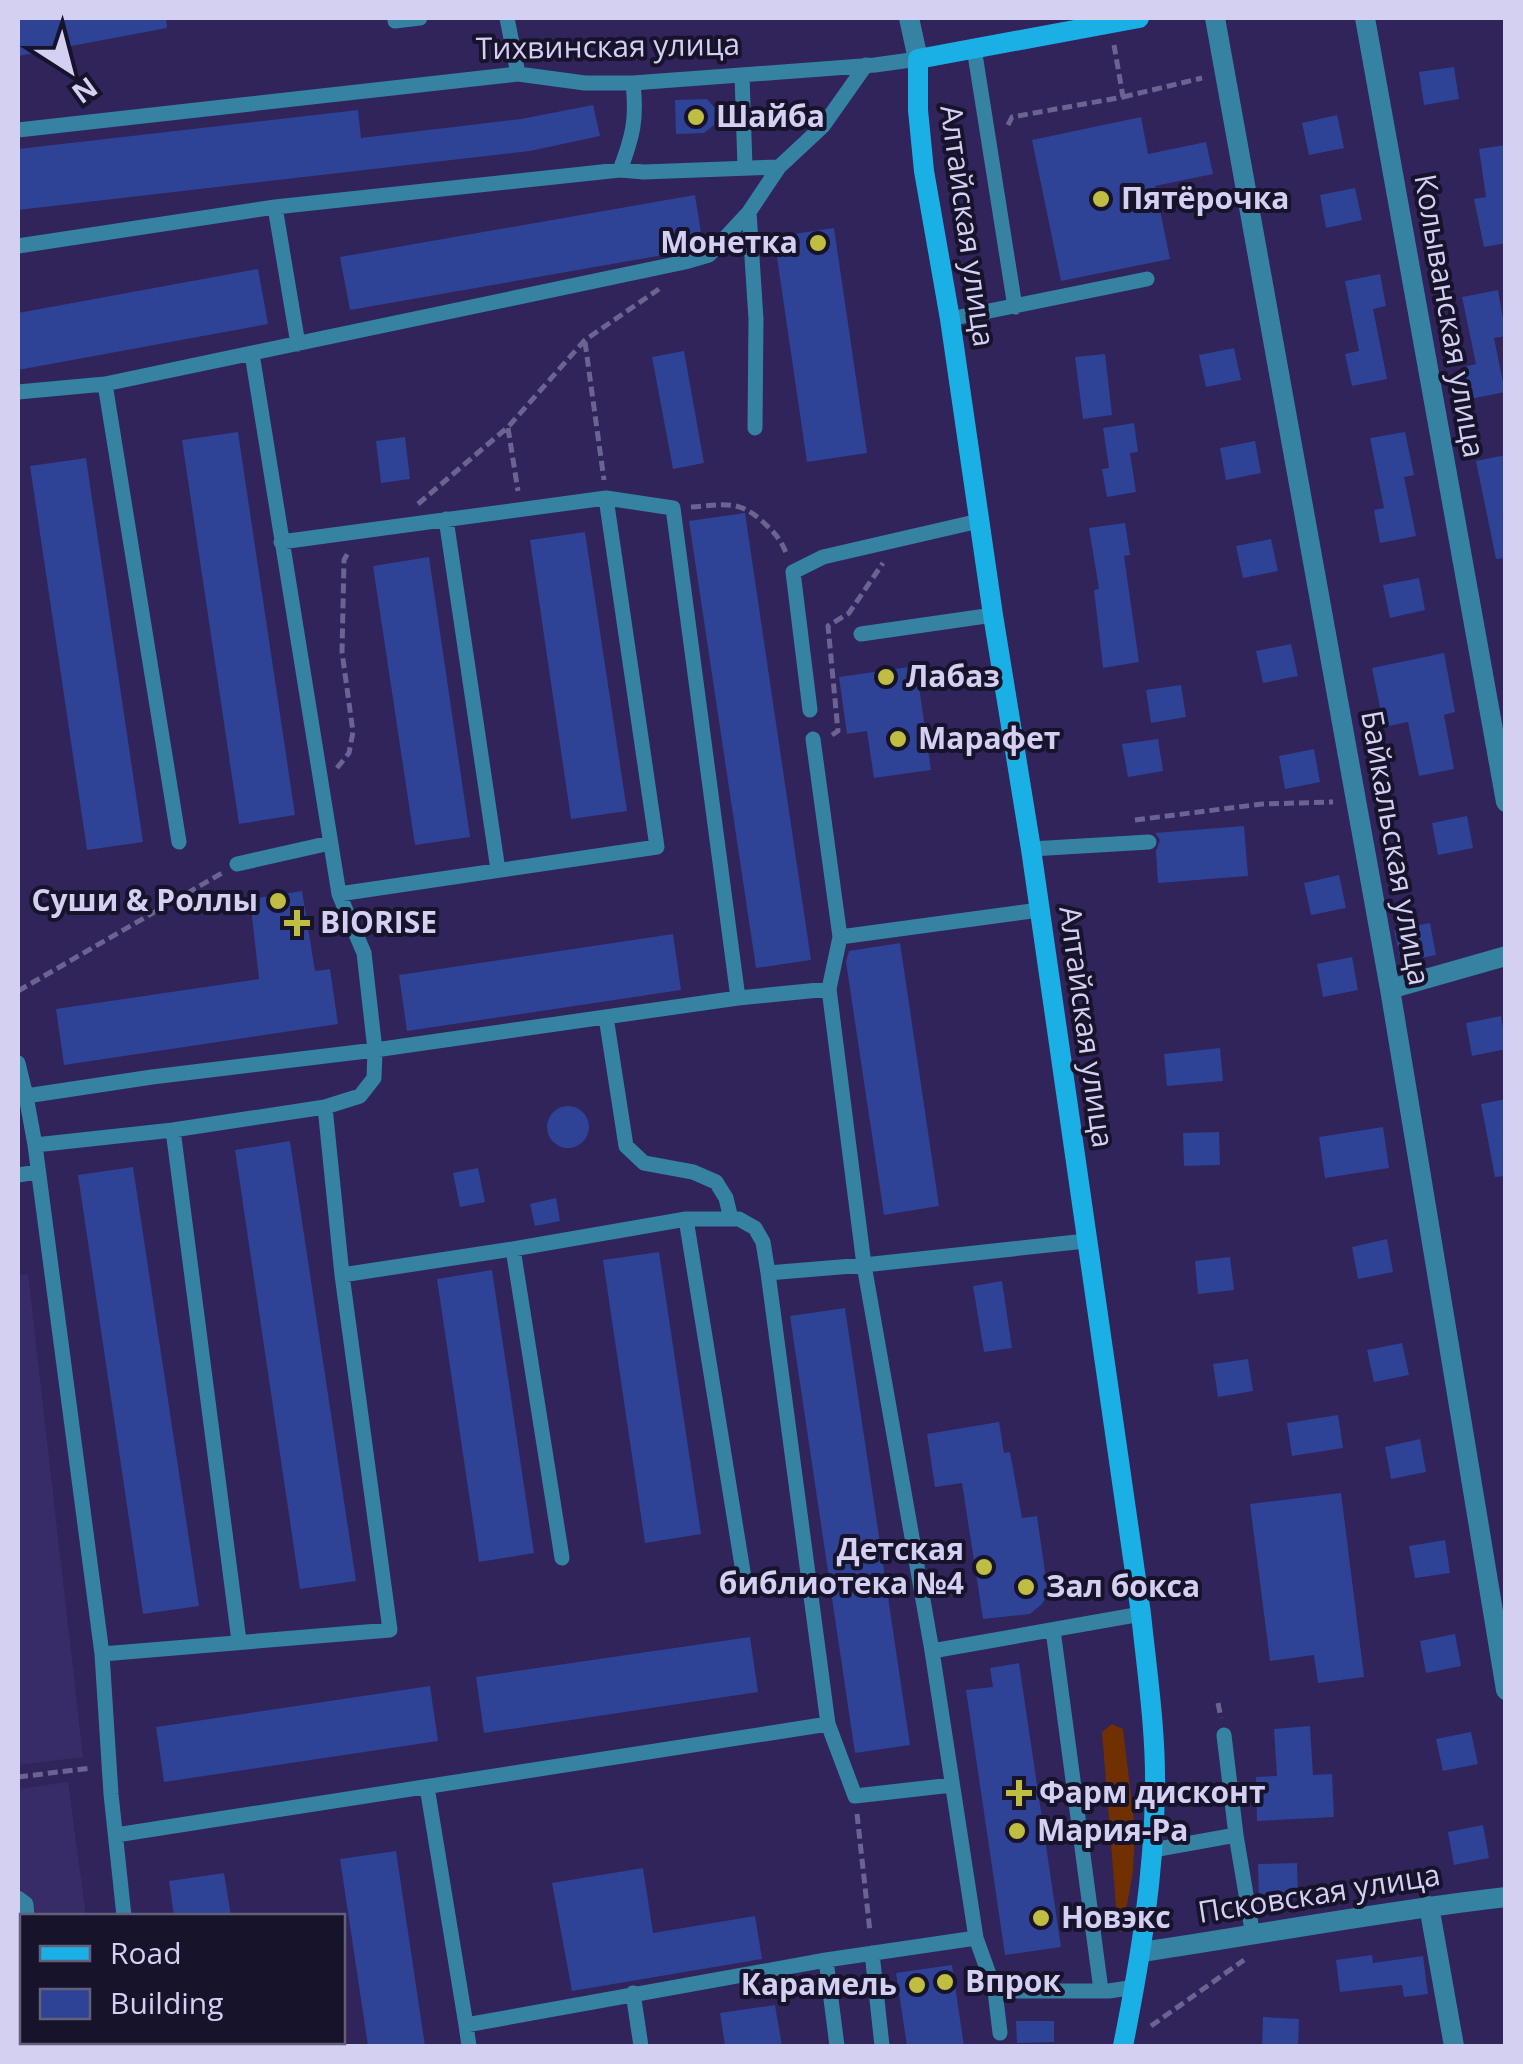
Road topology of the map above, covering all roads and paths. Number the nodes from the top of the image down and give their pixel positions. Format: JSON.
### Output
{"nodes":[{"id":1,"x":420,"y":18,"type":"edge"},
{"id":2,"x":507,"y":18,"type":"edge"},
{"id":3,"x":909,"y":18,"type":"edge"},
{"id":4,"x":1138,"y":18,"type":"edge"},
{"id":5,"x":1215,"y":18,"type":"edge"},
{"id":6,"x":1365,"y":18,"type":"edge"},
{"id":7,"x":395,"y":21,"type":"dead end"},
{"id":8,"x":1109,"y":23,"type":"junction"},
{"id":9,"x":974,"y":48,"type":"junction"},
{"id":10,"x":918,"y":59,"type":"junction"},
{"id":11,"x":866,"y":65,"type":"junction"},
{"id":12,"x":1225,"y":73,"type":"junction"},
{"id":13,"x":518,"y":74,"type":"junction"},
{"id":14,"x":742,"y":75,"type":"junction"},
{"id":15,"x":633,"y":83,"type":"junction"},
{"id":16,"x":1123,"y":97,"type":"junction"},
{"id":17,"x":18,"y":130,"type":"edge"},
{"id":18,"x":990,"y":159,"type":"junction"},
{"id":19,"x":745,"y":167,"type":"junction"},
{"id":20,"x":780,"y":167,"type":"junction"},
{"id":21,"x":620,"y":170,"type":"junction"},
{"id":22,"x":275,"y":207,"type":"junction"},
{"id":23,"x":749,"y":212,"type":"junction"},
{"id":24,"x":18,"y":246,"type":"edge"},
{"id":25,"x":685,"y":262,"type":"junction"},
{"id":26,"x":1147,"y":279,"type":"dead end"},
{"id":27,"x":1015,"y":307,"type":"junction"},
{"id":28,"x":950,"y":319,"type":"junction"},
{"id":29,"x":585,"y":340,"type":"junction"},
{"id":30,"x":298,"y":344,"type":"junction"},
{"id":31,"x":252,"y":354,"type":"junction"},
{"id":32,"x":105,"y":384,"type":"junction"},
{"id":33,"x":18,"y":392,"type":"edge"},
{"id":34,"x":508,"y":428,"type":"junction"},
{"id":35,"x":755,"y":428,"type":"dead end"},
{"id":36,"x":606,"y":498,"type":"junction"},
{"id":37,"x":673,"y":508,"type":"junction"},
{"id":38,"x":521,"y":509,"type":"junction"},
{"id":39,"x":446,"y":520,"type":"junction"},
{"id":40,"x":979,"y":521,"type":"junction"},
{"id":41,"x":391,"y":527,"type":"junction"},
{"id":42,"x":360,"y":531,"type":"junction"},
{"id":43,"x":281,"y":542,"type":"junction"},
{"id":44,"x":794,"y":572,"type":"junction"},
{"id":45,"x":993,"y":615,"type":"junction"},
{"id":46,"x":861,"y":634,"type":"dead end"},
{"id":47,"x":810,"y":710,"type":"dead end"},
{"id":48,"x":813,"y":739,"type":"dead end"},
{"id":49,"x":322,"y":789,"type":"junction"},
{"id":50,"x":1356,"y":802,"type":"junction"},
{"id":51,"x":1506,"y":802,"type":"edge"},
{"id":52,"x":1126,"y":821,"type":"dead end"},
{"id":53,"x":178,"y":842,"type":"dead end"},
{"id":54,"x":1149,"y":842,"type":"dead end"},
{"id":55,"x":330,"y":843,"type":"junction"},
{"id":56,"x":1031,"y":849,"type":"junction"},
{"id":57,"x":237,"y":864,"type":"joint"},
{"id":58,"x":498,"y":870,"type":"junction"},
{"id":59,"x":339,"y":894,"type":"junction"},
{"id":60,"x":1040,"y":910,"type":"junction"},
{"id":61,"x":840,"y":937,"type":"junction"},
{"id":62,"x":1506,"y":956,"type":"edge"},
{"id":63,"x":1390,"y":988,"type":"junction"},
{"id":64,"x":829,"y":989,"type":"junction"},
{"id":65,"x":18,"y":991,"type":"edge"},
{"id":66,"x":738,"y":998,"type":"junction"},
{"id":67,"x":606,"y":1017,"type":"junction"},
{"id":68,"x":375,"y":1050,"type":"junction"},
{"id":69,"x":18,"y":1063,"type":"edge"},
{"id":70,"x":26,"y":1096,"type":"junction"},
{"id":71,"x":325,"y":1107,"type":"junction"},
{"id":72,"x":173,"y":1130,"type":"junction"},
{"id":73,"x":35,"y":1145,"type":"junction"},
{"id":74,"x":38,"y":1172,"type":"junction"},
{"id":75,"x":18,"y":1176,"type":"edge"},
{"id":76,"x":686,"y":1219,"type":"junction"},
{"id":77,"x":731,"y":1219,"type":"junction"},
{"id":78,"x":1086,"y":1241,"type":"junction"},
{"id":79,"x":513,"y":1249,"type":"junction"},
{"id":80,"x":864,"y":1265,"type":"junction"},
{"id":81,"x":768,"y":1273,"type":"junction"},
{"id":82,"x":342,"y":1275,"type":"junction"},
{"id":83,"x":562,"y":1558,"type":"dead end"},
{"id":84,"x":744,"y":1578,"type":"dead end"},
{"id":85,"x":1141,"y":1614,"type":"junction"},
{"id":86,"x":1054,"y":1630,"type":"junction"},
{"id":87,"x":239,"y":1641,"type":"junction"},
{"id":88,"x":932,"y":1651,"type":"junction"},
{"id":89,"x":102,"y":1654,"type":"junction"},
{"id":90,"x":1506,"y":1690,"type":"edge"},
{"id":91,"x":828,"y":1724,"type":"junction"},
{"id":92,"x":1224,"y":1736,"type":"dead end"},
{"id":93,"x":109,"y":1766,"type":"junction"},
{"id":94,"x":18,"y":1778,"type":"edge"},
{"id":95,"x":952,"y":1785,"type":"junction"},
{"id":96,"x":427,"y":1787,"type":"junction"},
{"id":97,"x":855,"y":1796,"type":"junction"},
{"id":98,"x":116,"y":1834,"type":"junction"},
{"id":99,"x":1236,"y":1836,"type":"junction"},
{"id":100,"x":1153,"y":1850,"type":"junction"},
{"id":101,"x":1506,"y":1897,"type":"edge"},
{"id":102,"x":1429,"y":1906,"type":"junction"},
{"id":103,"x":124,"y":1914,"type":"edge"},
{"id":104,"x":1253,"y":1936,"type":"junction"},
{"id":105,"x":976,"y":1938,"type":"junction"},
{"id":106,"x":1142,"y":1952,"type":"junction"},
{"id":107,"x":872,"y":1953,"type":"junction"},
{"id":108,"x":826,"y":1960,"type":"junction"},
{"id":109,"x":1135,"y":1987,"type":"junction"},
{"id":110,"x":1102,"y":1990,"type":"junction"},
{"id":111,"x":996,"y":1991,"type":"junction"},
{"id":112,"x":633,"y":1994,"type":"junction"},
{"id":113,"x":466,"y":2024,"type":"junction"},
{"id":114,"x":1000,"y":2033,"type":"dead end"},
{"id":115,"x":1125,"y":2036,"type":"edge"},
{"id":116,"x":469,"y":2046,"type":"edge"},
{"id":117,"x":641,"y":2046,"type":"edge"},
{"id":118,"x":837,"y":2046,"type":"edge"},
{"id":119,"x":882,"y":2046,"type":"edge"},
{"id":120,"x":1454,"y":2046,"type":"edge"}],
"edges":[{"from":1,"to":7,"type":"lane"},
{"from":2,"to":13,"type":"lane"},
{"from":3,"to":10,"type":"street","name":"Алтайская улица"},
{"from":4,"to":8,"type":"main road","name":"Тихвинская улица"},
{"from":5,"to":12,"type":"street","name":"Байкальская улица"},
{"from":6,"to":51,"type":"street","name":"Колыванская улица"},
{"from":8,"to":9,"type":"main road","name":"Тихвинская улица"},
{"from":8,"to":16,"type":"path"},
{"from":9,"to":10,"type":"main road","name":"Тихвинская улица"},
{"from":9,"to":18,"type":"lane"},
{"from":10,"to":11,"type":"lane","name":"Тихвинская улица"},
{"from":10,"to":28,"type":"main road","name":"Алтайская улица"},
{"from":11,"to":14,"type":"lane","name":"Тихвинская улица"},
{"from":11,"to":20,"type":"lane"},
{"from":12,"to":16,"type":"path"},
{"from":12,"to":50,"type":"street","name":"Байкальская улица"},
{"from":13,"to":15,"type":"lane","name":"Тихвинская улица"},
{"from":13,"to":17,"type":"lane","name":"Тихвинская улица"},
{"from":14,"to":15,"type":"lane","name":"Тихвинская улица"},
{"from":14,"to":19,"type":"lane"},
{"from":15,"to":21,"type":"lane"},
{"from":16,"to":18,"type":"path"},
{"from":18,"to":27,"type":"lane"},
{"from":19,"to":20,"type":"lane"},
{"from":19,"to":21,"type":"lane"},
{"from":20,"to":23,"type":"lane"},
{"from":21,"to":22,"type":"lane"},
{"from":22,"to":24,"type":"lane"},
{"from":22,"to":30,"type":"lane"},
{"from":23,"to":25,"type":"lane"},
{"from":23,"to":35,"type":"lane"},
{"from":25,"to":29,"type":"path"},
{"from":25,"to":30,"type":"lane"},
{"from":26,"to":27,"type":"lane"},
{"from":27,"to":28,"type":"lane"},
{"from":28,"to":40,"type":"main road","name":"Алтайская улица"},
{"from":29,"to":34,"type":"path"},
{"from":29,"to":36,"type":"path"},
{"from":30,"to":31,"type":"lane"},
{"from":31,"to":32,"type":"lane"},
{"from":31,"to":43,"type":"lane"},
{"from":32,"to":33,"type":"lane"},
{"from":32,"to":53,"type":"lane"},
{"from":34,"to":38,"type":"path"},
{"from":34,"to":41,"type":"path"},
{"from":36,"to":37,"type":"lane"},
{"from":36,"to":38,"type":"lane"},
{"from":36,"to":58,"type":"lane"},
{"from":37,"to":44,"type":"path"},
{"from":37,"to":66,"type":"lane"},
{"from":38,"to":39,"type":"lane"},
{"from":39,"to":41,"type":"lane"},
{"from":39,"to":58,"type":"lane"},
{"from":40,"to":44,"type":"lane"},
{"from":40,"to":45,"type":"main road","name":"Алтайская улица"},
{"from":41,"to":42,"type":"lane"},
{"from":42,"to":43,"type":"lane"},
{"from":42,"to":49,"type":"path"},
{"from":43,"to":49,"type":"lane"},
{"from":44,"to":47,"type":"lane"},
{"from":45,"to":46,"type":"lane"},
{"from":45,"to":56,"type":"main road","name":"Алтайская улица"},
{"from":48,"to":61,"type":"lane"},
{"from":49,"to":55,"type":"lane"},
{"from":50,"to":52,"type":"path"},
{"from":50,"to":63,"type":"street","name":"Байкальская улица"},
{"from":54,"to":56,"type":"lane"},
{"from":55,"to":57,"type":"lane"},
{"from":55,"to":59,"type":"lane"},
{"from":56,"to":60,"type":"main road","name":"Алтайская улица"},
{"from":57,"to":65,"type":"path"},
{"from":58,"to":59,"type":"lane"},
{"from":59,"to":68,"type":"lane"},
{"from":60,"to":61,"type":"lane"},
{"from":60,"to":78,"type":"main road","name":"Алтайская улица"},
{"from":61,"to":64,"type":"lane"},
{"from":62,"to":63,"type":"street"},
{"from":63,"to":90,"type":"street","name":"Байкальская улица"},
{"from":64,"to":66,"type":"lane"},
{"from":64,"to":80,"type":"lane"},
{"from":66,"to":67,"type":"lane"},
{"from":67,"to":68,"type":"lane"},
{"from":67,"to":77,"type":"lane"},
{"from":68,"to":70,"type":"lane"},
{"from":68,"to":71,"type":"lane"},
{"from":69,"to":70,"type":"lane"},
{"from":70,"to":73,"type":"lane"},
{"from":71,"to":72,"type":"lane"},
{"from":71,"to":82,"type":"lane"},
{"from":72,"to":73,"type":"lane"},
{"from":72,"to":87,"type":"lane"},
{"from":73,"to":74,"type":"lane"},
{"from":74,"to":75,"type":"lane"},
{"from":74,"to":89,"type":"lane"},
{"from":76,"to":77,"type":"lane"},
{"from":76,"to":79,"type":"lane"},
{"from":76,"to":84,"type":"lane"},
{"from":77,"to":81,"type":"lane"},
{"from":78,"to":80,"type":"lane"},
{"from":78,"to":85,"type":"main road","name":"Алтайская улица"},
{"from":79,"to":82,"type":"lane"},
{"from":79,"to":83,"type":"lane"},
{"from":80,"to":81,"type":"lane"},
{"from":80,"to":88,"type":"lane"},
{"from":81,"to":91,"type":"lane"},
{"from":82,"to":87,"type":"lane"},
{"from":85,"to":86,"type":"lane"},
{"from":85,"to":100,"type":"main road","name":"Алтайская улица"},
{"from":86,"to":88,"type":"lane"},
{"from":86,"to":110,"type":"lane"},
{"from":87,"to":89,"type":"lane"},
{"from":88,"to":95,"type":"lane"},
{"from":89,"to":93,"type":"lane"},
{"from":91,"to":96,"type":"lane"},
{"from":91,"to":97,"type":"lane"},
{"from":92,"to":99,"type":"lane"},
{"from":93,"to":94,"type":"path"},
{"from":93,"to":98,"type":"lane"},
{"from":95,"to":97,"type":"lane"},
{"from":95,"to":105,"type":"lane"},
{"from":96,"to":98,"type":"lane"},
{"from":96,"to":113,"type":"lane"},
{"from":97,"to":107,"type":"path"},
{"from":98,"to":103,"type":"lane"},
{"from":99,"to":100,"type":"lane"},
{"from":99,"to":104,"type":"lane"},
{"from":100,"to":106,"type":"main road","name":"Алтайская улица"},
{"from":101,"to":102,"type":"street","name":"Псковская улица"},
{"from":102,"to":104,"type":"street","name":"Псковская улица"},
{"from":102,"to":120,"type":"street"},
{"from":104,"to":106,"type":"street","name":"Псковская улица"},
{"from":104,"to":115,"type":"path"},
{"from":105,"to":107,"type":"lane"},
{"from":105,"to":111,"type":"lane"},
{"from":106,"to":109,"type":"main road","name":"Алтайская улица"},
{"from":107,"to":108,"type":"lane"},
{"from":107,"to":119,"type":"lane"},
{"from":108,"to":112,"type":"lane"},
{"from":108,"to":118,"type":"lane"},
{"from":109,"to":110,"type":"lane"},
{"from":109,"to":115,"type":"main road","name":"Алтайская улица"},
{"from":110,"to":111,"type":"lane"},
{"from":111,"to":114,"type":"lane"},
{"from":112,"to":113,"type":"lane"},
{"from":112,"to":117,"type":"lane"},
{"from":113,"to":116,"type":"lane"}]}
